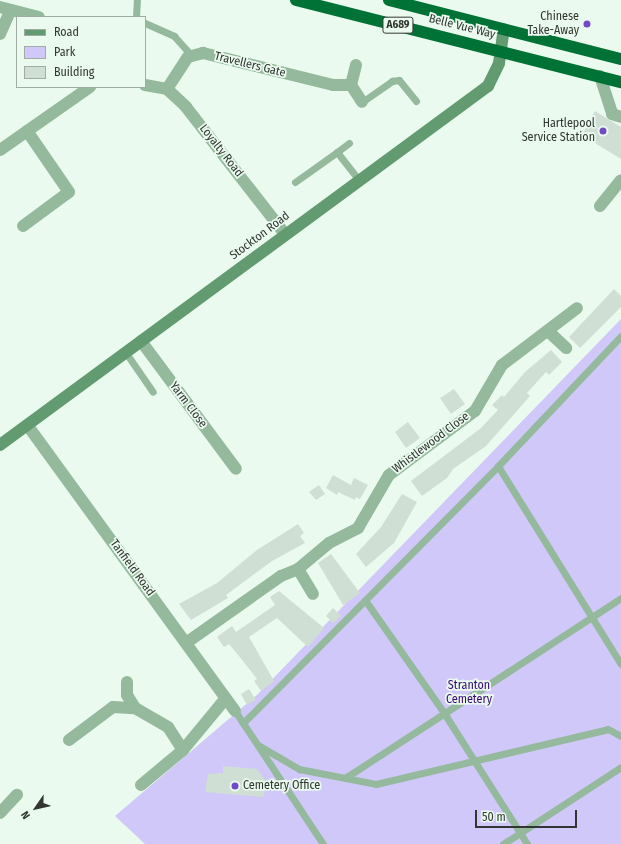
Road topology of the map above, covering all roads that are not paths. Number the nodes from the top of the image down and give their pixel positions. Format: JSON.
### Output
{"nodes":[{"id":1,"x":137,"y":0,"type":"edge"},
{"id":2,"x":296,"y":0,"type":"edge"},
{"id":3,"x":389,"y":0,"type":"edge"},
{"id":4,"x":5,"y":10,"type":"edge"},
{"id":5,"x":34,"y":16,"type":"edge"},
{"id":6,"x":136,"y":16,"type":"edge"},
{"id":7,"x":146,"y":24,"type":"edge"},
{"id":8,"x":504,"y":29,"type":"junction"},
{"id":9,"x":0,"y":34,"type":"edge"},
{"id":10,"x":500,"y":51,"type":"junction"},
{"id":11,"x":191,"y":55,"type":"junction"},
{"id":12,"x":621,"y":59,"type":"edge"},
{"id":13,"x":356,"y":65,"type":"dead end"},
{"id":14,"x":600,"y":76,"type":"junction"},
{"id":15,"x":621,"y":82,"type":"edge"},
{"id":16,"x":146,"y":84,"type":"edge"},
{"id":17,"x":351,"y":85,"type":"junction"},
{"id":18,"x":89,"y":88,"type":"edge"},
{"id":19,"x":167,"y":88,"type":"junction"},
{"id":20,"x":362,"y":102,"type":"joint"},
{"id":21,"x":416,"y":102,"type":"dead end"},
{"id":22,"x":621,"y":117,"type":"edge"},
{"id":23,"x":27,"y":132,"type":"junction"},
{"id":24,"x":349,"y":143,"type":"dead end"},
{"id":25,"x":0,"y":150,"type":"edge"},
{"id":26,"x":337,"y":152,"type":"junction"},
{"id":27,"x":359,"y":180,"type":"junction"},
{"id":28,"x":621,"y":180,"type":"edge"},
{"id":29,"x":295,"y":182,"type":"dead end"},
{"id":30,"x":600,"y":206,"type":"dead end"},
{"id":31,"x":23,"y":226,"type":"dead end"},
{"id":32,"x":285,"y":234,"type":"junction"},
{"id":33,"x":577,"y":308,"type":"dead end"},
{"id":34,"x":548,"y":332,"type":"junction"},
{"id":35,"x":621,"y":336,"type":"edge"},
{"id":36,"x":141,"y":341,"type":"junction"},
{"id":37,"x":566,"y":348,"type":"dead end"},
{"id":38,"x":126,"y":353,"type":"junction"},
{"id":39,"x":153,"y":392,"type":"dead end"},
{"id":40,"x":28,"y":426,"type":"junction"},
{"id":41,"x":0,"y":445,"type":"edge"},
{"id":42,"x":498,"y":466,"type":"junction"},
{"id":43,"x":236,"y":469,"type":"dead end"},
{"id":44,"x":298,"y":569,"type":"junction"},
{"id":45,"x":313,"y":594,"type":"dead end"},
{"id":46,"x":621,"y":598,"type":"edge"},
{"id":47,"x":365,"y":600,"type":"junction"},
{"id":48,"x":593,"y":617,"type":"junction"},
{"id":49,"x":186,"y":643,"type":"junction"},
{"id":50,"x":621,"y":664,"type":"edge"},
{"id":51,"x":127,"y":682,"type":"dead end"},
{"id":52,"x":226,"y":698,"type":"junction"},
{"id":53,"x":135,"y":708,"type":"junction"},
{"id":54,"x":235,"y":711,"type":"joint"},
{"id":55,"x":444,"y":713,"type":"junction"},
{"id":56,"x":243,"y":723,"type":"junction"},
{"id":57,"x":621,"y":736,"type":"edge"},
{"id":58,"x":69,"y":740,"type":"dead end"},
{"id":59,"x":258,"y":745,"type":"junction"},
{"id":60,"x":183,"y":750,"type":"junction"},
{"id":61,"x":474,"y":760,"type":"junction"},
{"id":62,"x":621,"y":767,"type":"edge"},
{"id":63,"x":345,"y":778,"type":"junction"},
{"id":64,"x":141,"y":785,"type":"dead end"},
{"id":65,"x":17,"y":795,"type":"dead end"},
{"id":66,"x":0,"y":813,"type":"edge"},
{"id":67,"x":520,"y":833,"type":"junction"},
{"id":68,"x":323,"y":844,"type":"edge"},
{"id":69,"x":503,"y":844,"type":"edge"},
{"id":70,"x":527,"y":844,"type":"edge"}],
"edges":[{"from":1,"to":6,"type":"lane"},
{"from":2,"to":10,"type":"highway","name":"Belle Vue Way","number":"A689"},
{"from":3,"to":8,"type":"highway","number":"A689"},
{"from":4,"to":5,"type":"street"},
{"from":4,"to":9,"type":"street"},
{"from":7,"to":11,"type":"lane"},
{"from":8,"to":10,"type":"street","name":"Stockton Road"},
{"from":8,"to":12,"type":"highway","number":"A689"},
{"from":10,"to":14,"type":"highway","name":"Belle Vue Way","number":"A689"},
{"from":10,"to":27,"type":"street","name":"Stockton Road"},
{"from":11,"to":17,"type":"street","name":"Travellers Gate"},
{"from":11,"to":19,"type":"street"},
{"from":13,"to":17,"type":"street"},
{"from":14,"to":15,"type":"highway","name":"Belle Vue Way","number":"A689"},
{"from":14,"to":22,"type":"street"},
{"from":16,"to":19,"type":"street"},
{"from":17,"to":20,"type":"street"},
{"from":18,"to":23,"type":"street"},
{"from":19,"to":32,"type":"street","name":"Loyalty Road"},
{"from":20,"to":21,"type":"lane"},
{"from":23,"to":25,"type":"street"},
{"from":23,"to":31,"type":"street"},
{"from":24,"to":26,"type":"lane"},
{"from":26,"to":27,"type":"lane"},
{"from":26,"to":29,"type":"lane"},
{"from":27,"to":32,"type":"street","name":"Stockton Road"},
{"from":28,"to":30,"type":"street"},
{"from":32,"to":36,"type":"street","name":"Stockton Road"},
{"from":33,"to":34,"type":"street","name":"Whistlewood Close"},
{"from":34,"to":37,"type":"street"},
{"from":34,"to":44,"type":"street","name":"Whistlewood Close"},
{"from":35,"to":42,"type":"lane"},
{"from":36,"to":38,"type":"street","name":"Stockton Road"},
{"from":36,"to":43,"type":"street","name":"Yarm Close"},
{"from":38,"to":39,"type":"lane"},
{"from":38,"to":40,"type":"street","name":"Stockton Road"},
{"from":40,"to":41,"type":"street","name":"Stockton Road"},
{"from":40,"to":49,"type":"street","name":"Tanfield Road"},
{"from":42,"to":47,"type":"lane"},
{"from":42,"to":48,"type":"lane"},
{"from":44,"to":45,"type":"street"},
{"from":44,"to":49,"type":"street","name":"Whistlewood Close"},
{"from":46,"to":48,"type":"lane"},
{"from":47,"to":55,"type":"lane"},
{"from":47,"to":56,"type":"lane"},
{"from":48,"to":50,"type":"lane"},
{"from":48,"to":55,"type":"lane"},
{"from":49,"to":52,"type":"street","name":"Tanfield Road"},
{"from":51,"to":53,"type":"street"},
{"from":52,"to":54,"type":"street","name":"Tanfield Road"},
{"from":52,"to":60,"type":"street"},
{"from":53,"to":58,"type":"street"},
{"from":53,"to":60,"type":"street"},
{"from":54,"to":56,"type":"lane"},
{"from":55,"to":61,"type":"lane"},
{"from":55,"to":63,"type":"lane"},
{"from":56,"to":59,"type":"lane"},
{"from":57,"to":61,"type":"lane"},
{"from":59,"to":63,"type":"lane"},
{"from":59,"to":68,"type":"lane"},
{"from":60,"to":64,"type":"street"},
{"from":61,"to":63,"type":"lane"},
{"from":61,"to":67,"type":"lane"},
{"from":62,"to":67,"type":"lane"},
{"from":65,"to":66,"type":"street"},
{"from":67,"to":69,"type":"lane"},
{"from":67,"to":70,"type":"lane"}]}
